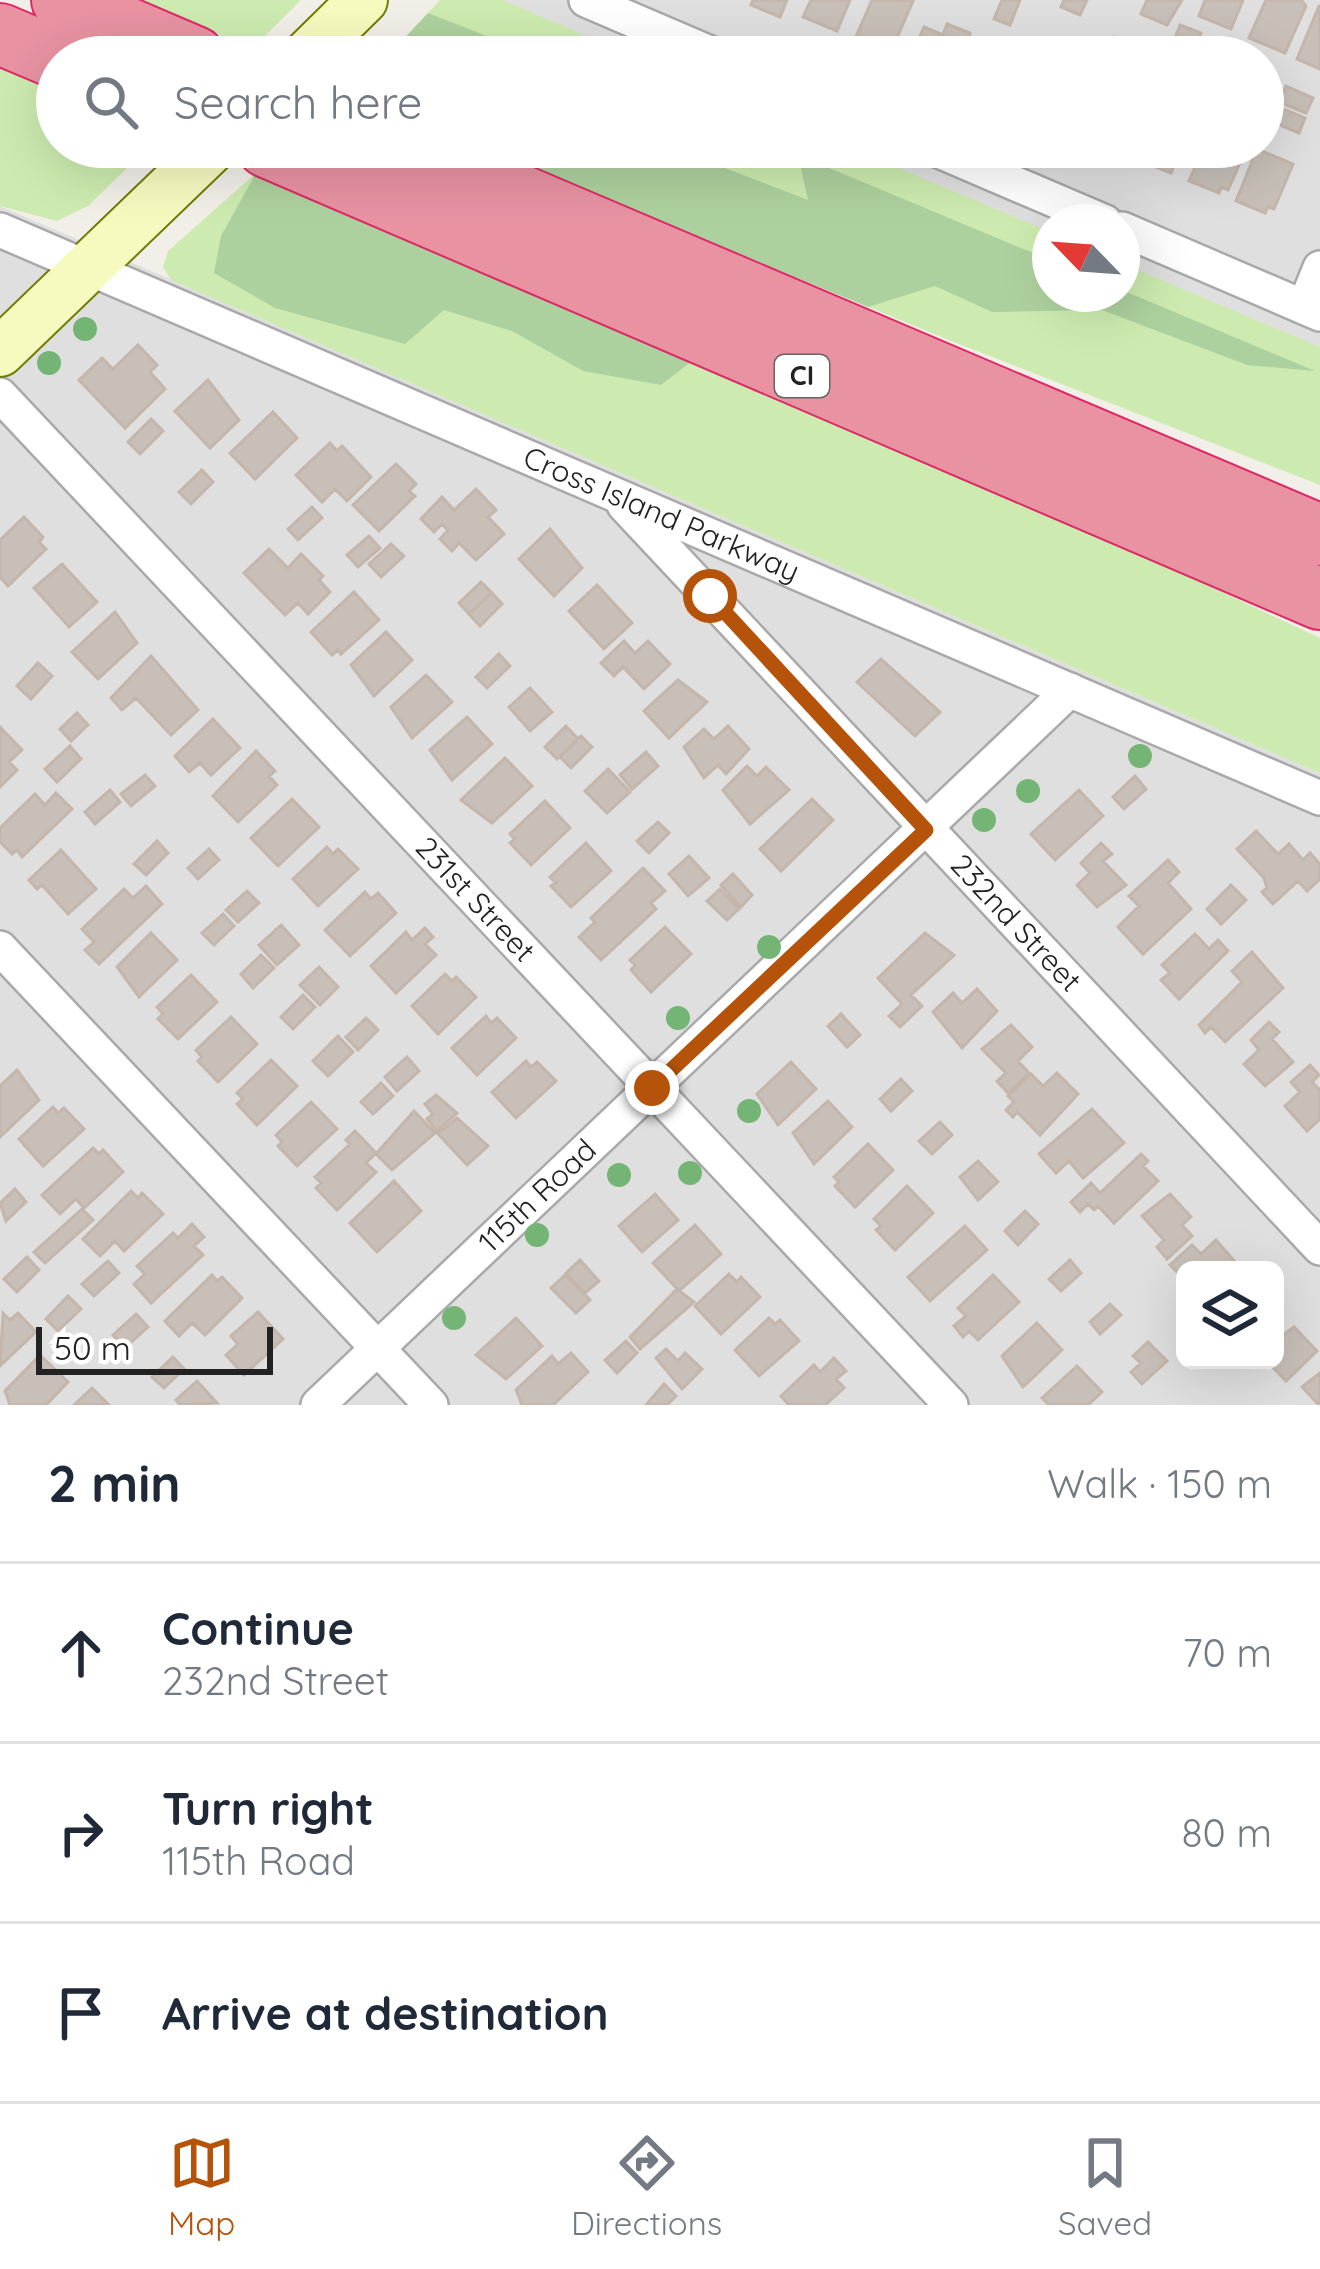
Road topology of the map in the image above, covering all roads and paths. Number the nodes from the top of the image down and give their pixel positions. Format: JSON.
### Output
{"nodes":[{"id":1,"x":62,"y":0,"type":"edge"},
{"id":2,"x":363,"y":0,"type":"edge"},
{"id":3,"x":586,"y":0,"type":"edge"},
{"id":4,"x":0,"y":34,"type":"edge"},
{"id":5,"x":146,"y":36,"type":"edge"},
{"id":6,"x":326,"y":36,"type":"edge"},
{"id":7,"x":670,"y":36,"type":"edge"},
{"id":8,"x":36,"y":49,"type":"edge"},
{"id":9,"x":191,"y":168,"type":"edge"},
{"id":10,"x":316,"y":168,"type":"edge"},
{"id":11,"x":456,"y":168,"type":"edge"},
{"id":12,"x":979,"y":168,"type":"edge"},
{"id":13,"x":1063,"y":204,"type":"edge"},
{"id":14,"x":0,"y":230,"type":"edge"},
{"id":15,"x":1140,"y":237,"type":"edge"},
{"id":16,"x":89,"y":268,"type":"junction"},
{"id":17,"x":1320,"y":268,"type":"edge"},
{"id":18,"x":1312,"y":310,"type":"edge"},
{"id":19,"x":0,"y":352,"type":"edge"},
{"id":20,"x":0,"y":395,"type":"edge"},
{"id":21,"x":612,"y":493,"type":"junction"},
{"id":22,"x":1320,"y":535,"type":"edge"},
{"id":23,"x":1320,"y":599,"type":"edge"},
{"id":24,"x":1070,"y":691,"type":"junction"},
{"id":25,"x":1320,"y":798,"type":"edge"},
{"id":26,"x":926,"y":830,"type":"junction"},
{"id":27,"x":0,"y":948,"type":"edge"},
{"id":28,"x":652,"y":1088,"type":"junction"},
{"id":29,"x":1320,"y":1248,"type":"edge"},
{"id":30,"x":377,"y":1348,"type":"junction"},
{"id":31,"x":318,"y":1405,"type":"edge"},
{"id":32,"x":431,"y":1405,"type":"edge"},
{"id":33,"x":951,"y":1405,"type":"edge"}],
"edges":[{"from":1,"to":5,"type":"highway"},
{"from":2,"to":6,"type":"main road"},
{"from":3,"to":7,"type":"street"},
{"from":4,"to":8,"type":"highway"},
{"from":9,"to":16,"type":"main road"},
{"from":10,"to":23,"type":"highway","number":"CI"},
{"from":11,"to":22,"type":"highway","number":"CI"},
{"from":12,"to":13,"type":"street"},
{"from":14,"to":16,"type":"street","name":"Cross Island Parkway"},
{"from":15,"to":18,"type":"street"},
{"from":16,"to":19,"type":"main road"},
{"from":16,"to":21,"type":"street","name":"Cross Island Parkway"},
{"from":17,"to":18,"type":"street"},
{"from":20,"to":28,"type":"street","name":"231st Street"},
{"from":21,"to":24,"type":"street","name":"Cross Island Parkway"},
{"from":21,"to":26,"type":"street","name":"232nd Street"},
{"from":24,"to":25,"type":"street","name":"Cross Island Parkway"},
{"from":24,"to":26,"type":"street","name":"115th Road"},
{"from":26,"to":28,"type":"street","name":"115th Road"},
{"from":26,"to":29,"type":"street","name":"232nd Street"},
{"from":27,"to":30,"type":"street"},
{"from":28,"to":30,"type":"street","name":"115th Road"},
{"from":28,"to":33,"type":"street","name":"231st Street"},
{"from":30,"to":31,"type":"street","name":"115th Road"},
{"from":30,"to":32,"type":"street"}]}
